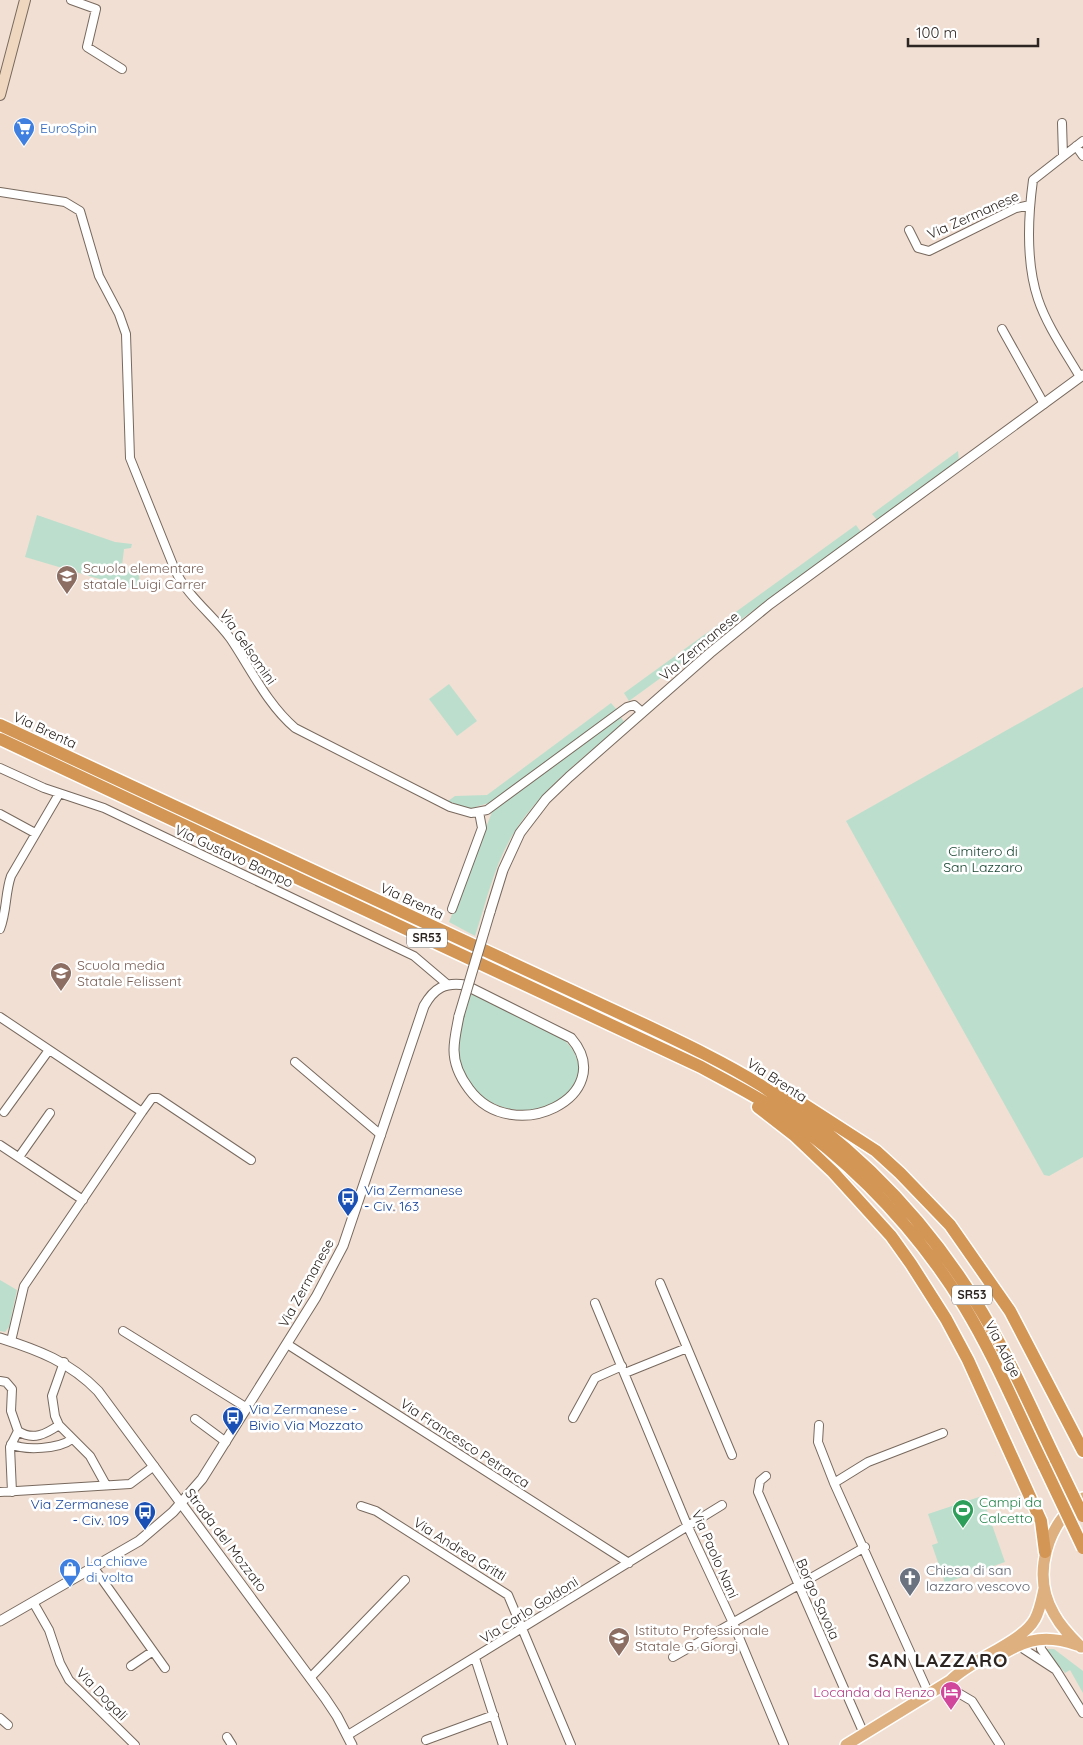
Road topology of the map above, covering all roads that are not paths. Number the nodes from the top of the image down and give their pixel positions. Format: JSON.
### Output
{"nodes":[{"id":1,"x":26,"y":0,"type":"edge"},
{"id":2,"x":71,"y":0,"type":"edge"},
{"id":3,"x":122,"y":69,"type":"dead end"},
{"id":4,"x":0,"y":95,"type":"edge"},
{"id":5,"x":1062,"y":123,"type":"dead end"},
{"id":6,"x":1083,"y":141,"type":"edge"},
{"id":7,"x":1076,"y":146,"type":"junction"},
{"id":8,"x":1063,"y":156,"type":"junction"},
{"id":9,"x":1083,"y":156,"type":"edge"},
{"id":10,"x":0,"y":192,"type":"edge"},
{"id":11,"x":1030,"y":205,"type":"junction"},
{"id":12,"x":908,"y":230,"type":"dead end"},
{"id":13,"x":1002,"y":329,"type":"dead end"},
{"id":14,"x":1082,"y":376,"type":"edge"},
{"id":15,"x":1044,"y":404,"type":"junction"},
{"id":16,"x":623,"y":710,"type":"junction"},
{"id":17,"x":642,"y":712,"type":"junction"},
{"id":18,"x":633,"y":720,"type":"junction"},
{"id":19,"x":0,"y":725,"type":"edge"},
{"id":20,"x":0,"y":739,"type":"edge"},
{"id":21,"x":0,"y":768,"type":"edge"},
{"id":22,"x":59,"y":794,"type":"junction"},
{"id":23,"x":479,"y":812,"type":"junction"},
{"id":24,"x":0,"y":814,"type":"edge"},
{"id":25,"x":35,"y":833,"type":"junction"},
{"id":26,"x":452,"y":909,"type":"dead end"},
{"id":27,"x":0,"y":929,"type":"edge"},
{"id":28,"x":447,"y":984,"type":"junction"},
{"id":29,"x":0,"y":1017,"type":"edge"},
{"id":30,"x":49,"y":1050,"type":"junction"},
{"id":31,"x":295,"y":1062,"type":"dead end"},
{"id":32,"x":721,"y":1062,"type":"junction"},
{"id":33,"x":716,"y":1075,"type":"junction"},
{"id":34,"x":4,"y":1112,"type":"dead end"},
{"id":35,"x":142,"y":1112,"type":"junction"},
{"id":36,"x":50,"y":1113,"type":"dead end"},
{"id":37,"x":381,"y":1135,"type":"junction"},
{"id":38,"x":0,"y":1145,"type":"edge"},
{"id":39,"x":19,"y":1158,"type":"junction"},
{"id":40,"x":847,"y":1158,"type":"junction"},
{"id":41,"x":251,"y":1160,"type":"dead end"},
{"id":42,"x":82,"y":1200,"type":"junction"},
{"id":43,"x":660,"y":1283,"type":"dead end"},
{"id":44,"x":596,"y":1303,"type":"dead end"},
{"id":45,"x":123,"y":1331,"type":"dead end"},
{"id":46,"x":0,"y":1338,"type":"edge"},
{"id":47,"x":11,"y":1342,"type":"junction"},
{"id":48,"x":287,"y":1344,"type":"junction"},
{"id":49,"x":687,"y":1348,"type":"junction"},
{"id":50,"x":64,"y":1362,"type":"junction"},
{"id":51,"x":624,"y":1370,"type":"junction"},
{"id":52,"x":0,"y":1381,"type":"edge"},
{"id":53,"x":247,"y":1408,"type":"junction"},
{"id":54,"x":574,"y":1418,"type":"dead end"},
{"id":55,"x":195,"y":1419,"type":"dead end"},
{"id":56,"x":59,"y":1425,"type":"junction"},
{"id":57,"x":819,"y":1426,"type":"dead end"},
{"id":58,"x":18,"y":1431,"type":"junction"},
{"id":59,"x":943,"y":1434,"type":"dead end"},
{"id":60,"x":72,"y":1438,"type":"junction"},
{"id":61,"x":226,"y":1442,"type":"junction"},
{"id":62,"x":11,"y":1444,"type":"junction"},
{"id":63,"x":1083,"y":1451,"type":"edge"},
{"id":64,"x":732,"y":1455,"type":"dead end"},
{"id":65,"x":154,"y":1466,"type":"junction"},
{"id":66,"x":766,"y":1476,"type":"dead end"},
{"id":67,"x":834,"y":1483,"type":"junction"},
{"id":68,"x":106,"y":1485,"type":"junction"},
{"id":69,"x":0,"y":1492,"type":"edge"},
{"id":70,"x":12,"y":1492,"type":"junction"},
{"id":71,"x":1083,"y":1498,"type":"edge"},
{"id":72,"x":182,"y":1504,"type":"junction"},
{"id":73,"x":722,"y":1505,"type":"dead end"},
{"id":74,"x":361,"y":1506,"type":"dead end"},
{"id":75,"x":1083,"y":1516,"type":"edge"},
{"id":76,"x":688,"y":1527,"type":"junction"},
{"id":77,"x":865,"y":1547,"type":"junction"},
{"id":78,"x":1083,"y":1548,"type":"edge"},
{"id":79,"x":1045,"y":1552,"type":"junction"},
{"id":80,"x":630,"y":1563,"type":"junction"},
{"id":81,"x":94,"y":1568,"type":"junction"},
{"id":82,"x":405,"y":1580,"type":"dead end"},
{"id":83,"x":798,"y":1585,"type":"junction"},
{"id":84,"x":1044,"y":1589,"type":"junction"},
{"id":85,"x":33,"y":1602,"type":"junction"},
{"id":86,"x":0,"y":1621,"type":"edge"},
{"id":87,"x":733,"y":1623,"type":"junction"},
{"id":88,"x":523,"y":1628,"type":"junction"},
{"id":89,"x":1040,"y":1638,"type":"junction"},
{"id":90,"x":1019,"y":1646,"type":"junction"},
{"id":91,"x":1082,"y":1647,"type":"edge"},
{"id":92,"x":152,"y":1651,"type":"junction"},
{"id":93,"x":673,"y":1657,"type":"dead end"},
{"id":94,"x":476,"y":1658,"type":"junction"},
{"id":95,"x":131,"y":1666,"type":"dead end"},
{"id":96,"x":165,"y":1668,"type":"dead end"},
{"id":97,"x":1056,"y":1670,"type":"junction"},
{"id":98,"x":310,"y":1678,"type":"junction"},
{"id":99,"x":950,"y":1681,"type":"junction"},
{"id":100,"x":929,"y":1694,"type":"junction"},
{"id":101,"x":1083,"y":1713,"type":"edge"},
{"id":102,"x":494,"y":1715,"type":"junction"},
{"id":103,"x":0,"y":1718,"type":"edge"},
{"id":104,"x":8,"y":1725,"type":"dead end"},
{"id":105,"x":864,"y":1734,"type":"junction"},
{"id":106,"x":348,"y":1735,"type":"junction"},
{"id":107,"x":227,"y":1737,"type":"dead end"},
{"id":108,"x":426,"y":1740,"type":"dead end"},
{"id":109,"x":851,"y":1744,"type":"edge"},
{"id":110,"x":135,"y":1745,"type":"edge"},
{"id":111,"x":232,"y":1745,"type":"edge"},
{"id":112,"x":352,"y":1745,"type":"edge"},
{"id":113,"x":503,"y":1745,"type":"edge"},
{"id":114,"x":571,"y":1745,"type":"edge"},
{"id":115,"x":784,"y":1745,"type":"edge"},
{"id":116,"x":1000,"y":1745,"type":"edge"}],
"edges":[{"from":1,"to":4,"type":"main road"},
{"from":2,"to":3,"type":"street"},
{"from":5,"to":8,"type":"street"},
{"from":6,"to":7,"type":"street","name":"Via Zermanese"},
{"from":7,"to":8,"type":"street","name":"Via Zermanese"},
{"from":7,"to":9,"type":"street"},
{"from":8,"to":11,"type":"street","name":"Via Zermanese"},
{"from":10,"to":23,"type":"street","name":"Via Gelsomini"},
{"from":11,"to":12,"type":"street","name":"Via Zermanese"},
{"from":11,"to":14,"type":"street","name":"Via Zermanese"},
{"from":13,"to":15,"type":"street"},
{"from":14,"to":15,"type":"street","name":"Via Zermanese"},
{"from":15,"to":17,"type":"street","name":"Via Zermanese"},
{"from":16,"to":17,"type":"street"},
{"from":16,"to":18,"type":"street"},
{"from":16,"to":23,"type":"street"},
{"from":17,"to":18,"type":"street","name":"Via Zermanese"},
{"from":18,"to":28,"type":"street","name":"Via Zermanese","bridge":true},
{"from":19,"to":32,"type":"highway","name":"Via Brenta","number":"SR53"},
{"from":20,"to":33,"type":"highway","name":"Via Brenta","number":"SR53"},
{"from":21,"to":22,"type":"street","name":"Via Gustavo Bampo"},
{"from":22,"to":25,"type":"street"},
{"from":22,"to":28,"type":"street","name":"Via Gustavo Bampo"},
{"from":23,"to":26,"type":"street"},
{"from":24,"to":25,"type":"street"},
{"from":25,"to":27,"type":"street"},
{"from":28,"to":37,"type":"street","name":"Via Zermanese"},
{"from":29,"to":30,"type":"street"},
{"from":30,"to":34,"type":"street"},
{"from":30,"to":35,"type":"street"},
{"from":31,"to":37,"type":"street"},
{"from":32,"to":40,"type":"highway","name":"Via Brenta","number":"SR53"},
{"from":32,"to":63,"type":"highway"},
{"from":33,"to":40,"type":"highway","name":"Via Brenta","number":"SR53"},
{"from":33,"to":79,"type":"highway"},
{"from":35,"to":41,"type":"street"},
{"from":35,"to":42,"type":"street"},
{"from":36,"to":39,"type":"street"},
{"from":37,"to":48,"type":"street","name":"Via Zermanese"},
{"from":38,"to":39,"type":"street"},
{"from":39,"to":42,"type":"street"},
{"from":40,"to":75,"type":"highway","name":"Via Adige","number":"SR53","bridge":true},
{"from":40,"to":78,"type":"highway","name":"Via Adige","number":"SR53","bridge":true},
{"from":42,"to":47,"type":"street"},
{"from":43,"to":49,"type":"street"},
{"from":44,"to":51,"type":"street","name":"Via Paolo Nani"},
{"from":45,"to":53,"type":"street"},
{"from":46,"to":47,"type":"street","name":"Strada del Mozzato"},
{"from":47,"to":50,"type":"street","name":"Strada del Mozzato"},
{"from":48,"to":53,"type":"street","name":"Via Zermanese"},
{"from":48,"to":80,"type":"street","name":"Via Francesco Petrarca"},
{"from":49,"to":51,"type":"street"},
{"from":49,"to":64,"type":"street"},
{"from":50,"to":56,"type":"street"},
{"from":50,"to":65,"type":"street","name":"Strada del Mozzato"},
{"from":51,"to":54,"type":"street"},
{"from":51,"to":76,"type":"street","name":"Via Paolo Nani"},
{"from":52,"to":58,"type":"street"},
{"from":53,"to":61,"type":"street","name":"Via Zermanese"},
{"from":55,"to":61,"type":"street"},
{"from":56,"to":58,"type":"street"},
{"from":56,"to":60,"type":"street"},
{"from":57,"to":67,"type":"street"},
{"from":58,"to":62,"type":"street"},
{"from":59,"to":67,"type":"street"},
{"from":60,"to":62,"type":"street"},
{"from":60,"to":68,"type":"street"},
{"from":61,"to":72,"type":"street","name":"Via Zermanese"},
{"from":62,"to":70,"type":"street"},
{"from":65,"to":68,"type":"street"},
{"from":65,"to":72,"type":"street","name":"Strada del Mozzato"},
{"from":66,"to":83,"type":"street","name":"Borgo Savoia"},
{"from":67,"to":77,"type":"street"},
{"from":68,"to":70,"type":"street"},
{"from":69,"to":70,"type":"street"},
{"from":71,"to":79,"type":"main road"},
{"from":72,"to":81,"type":"street","name":"Via Zermanese"},
{"from":72,"to":98,"type":"street","name":"Strada del Mozzato"},
{"from":73,"to":76,"type":"street","name":"Via Carlo Goldoni"},
{"from":74,"to":88,"type":"street","name":"Via Andrea Gritti"},
{"from":76,"to":80,"type":"street","name":"Via Carlo Goldoni"},
{"from":76,"to":87,"type":"street","name":"Via Paolo Nani"},
{"from":77,"to":83,"type":"street"},
{"from":77,"to":100,"type":"street"},
{"from":79,"to":84,"type":"main road"},
{"from":80,"to":88,"type":"street","name":"Via Carlo Goldoni"},
{"from":81,"to":85,"type":"street","name":"Via Zermanese"},
{"from":81,"to":92,"type":"street"},
{"from":82,"to":98,"type":"street"},
{"from":83,"to":87,"type":"street"},
{"from":83,"to":105,"type":"street","name":"Borgo Savoia"},
{"from":84,"to":91,"type":"main road"},
{"from":84,"to":99,"type":"main road"},
{"from":85,"to":86,"type":"street","name":"Via Zermanese"},
{"from":85,"to":110,"type":"street","name":"Via Dogali"},
{"from":87,"to":93,"type":"street"},
{"from":87,"to":115,"type":"street","name":"Via Paolo Nani"},
{"from":88,"to":94,"type":"street","name":"Via Carlo Goldoni"},
{"from":88,"to":114,"type":"street","name":"Via Andrea Gritti"},
{"from":89,"to":90,"type":"main road"},
{"from":89,"to":91,"type":"main road"},
{"from":89,"to":97,"type":"street"},
{"from":90,"to":97,"type":"street"},
{"from":90,"to":99,"type":"main road"},
{"from":92,"to":95,"type":"street"},
{"from":92,"to":96,"type":"street"},
{"from":94,"to":102,"type":"street"},
{"from":94,"to":106,"type":"street","name":"Via Carlo Goldoni"},
{"from":97,"to":101,"type":"street"},
{"from":98,"to":106,"type":"street","name":"Strada del Mozzato"},
{"from":99,"to":100,"type":"main road"},
{"from":99,"to":116,"type":"street"},
{"from":100,"to":105,"type":"main road"},
{"from":102,"to":108,"type":"street"},
{"from":102,"to":113,"type":"street"},
{"from":103,"to":104,"type":"street"},
{"from":105,"to":109,"type":"main road"},
{"from":106,"to":112,"type":"street","name":"Strada del Mozzato"},
{"from":107,"to":111,"type":"street"}]}
